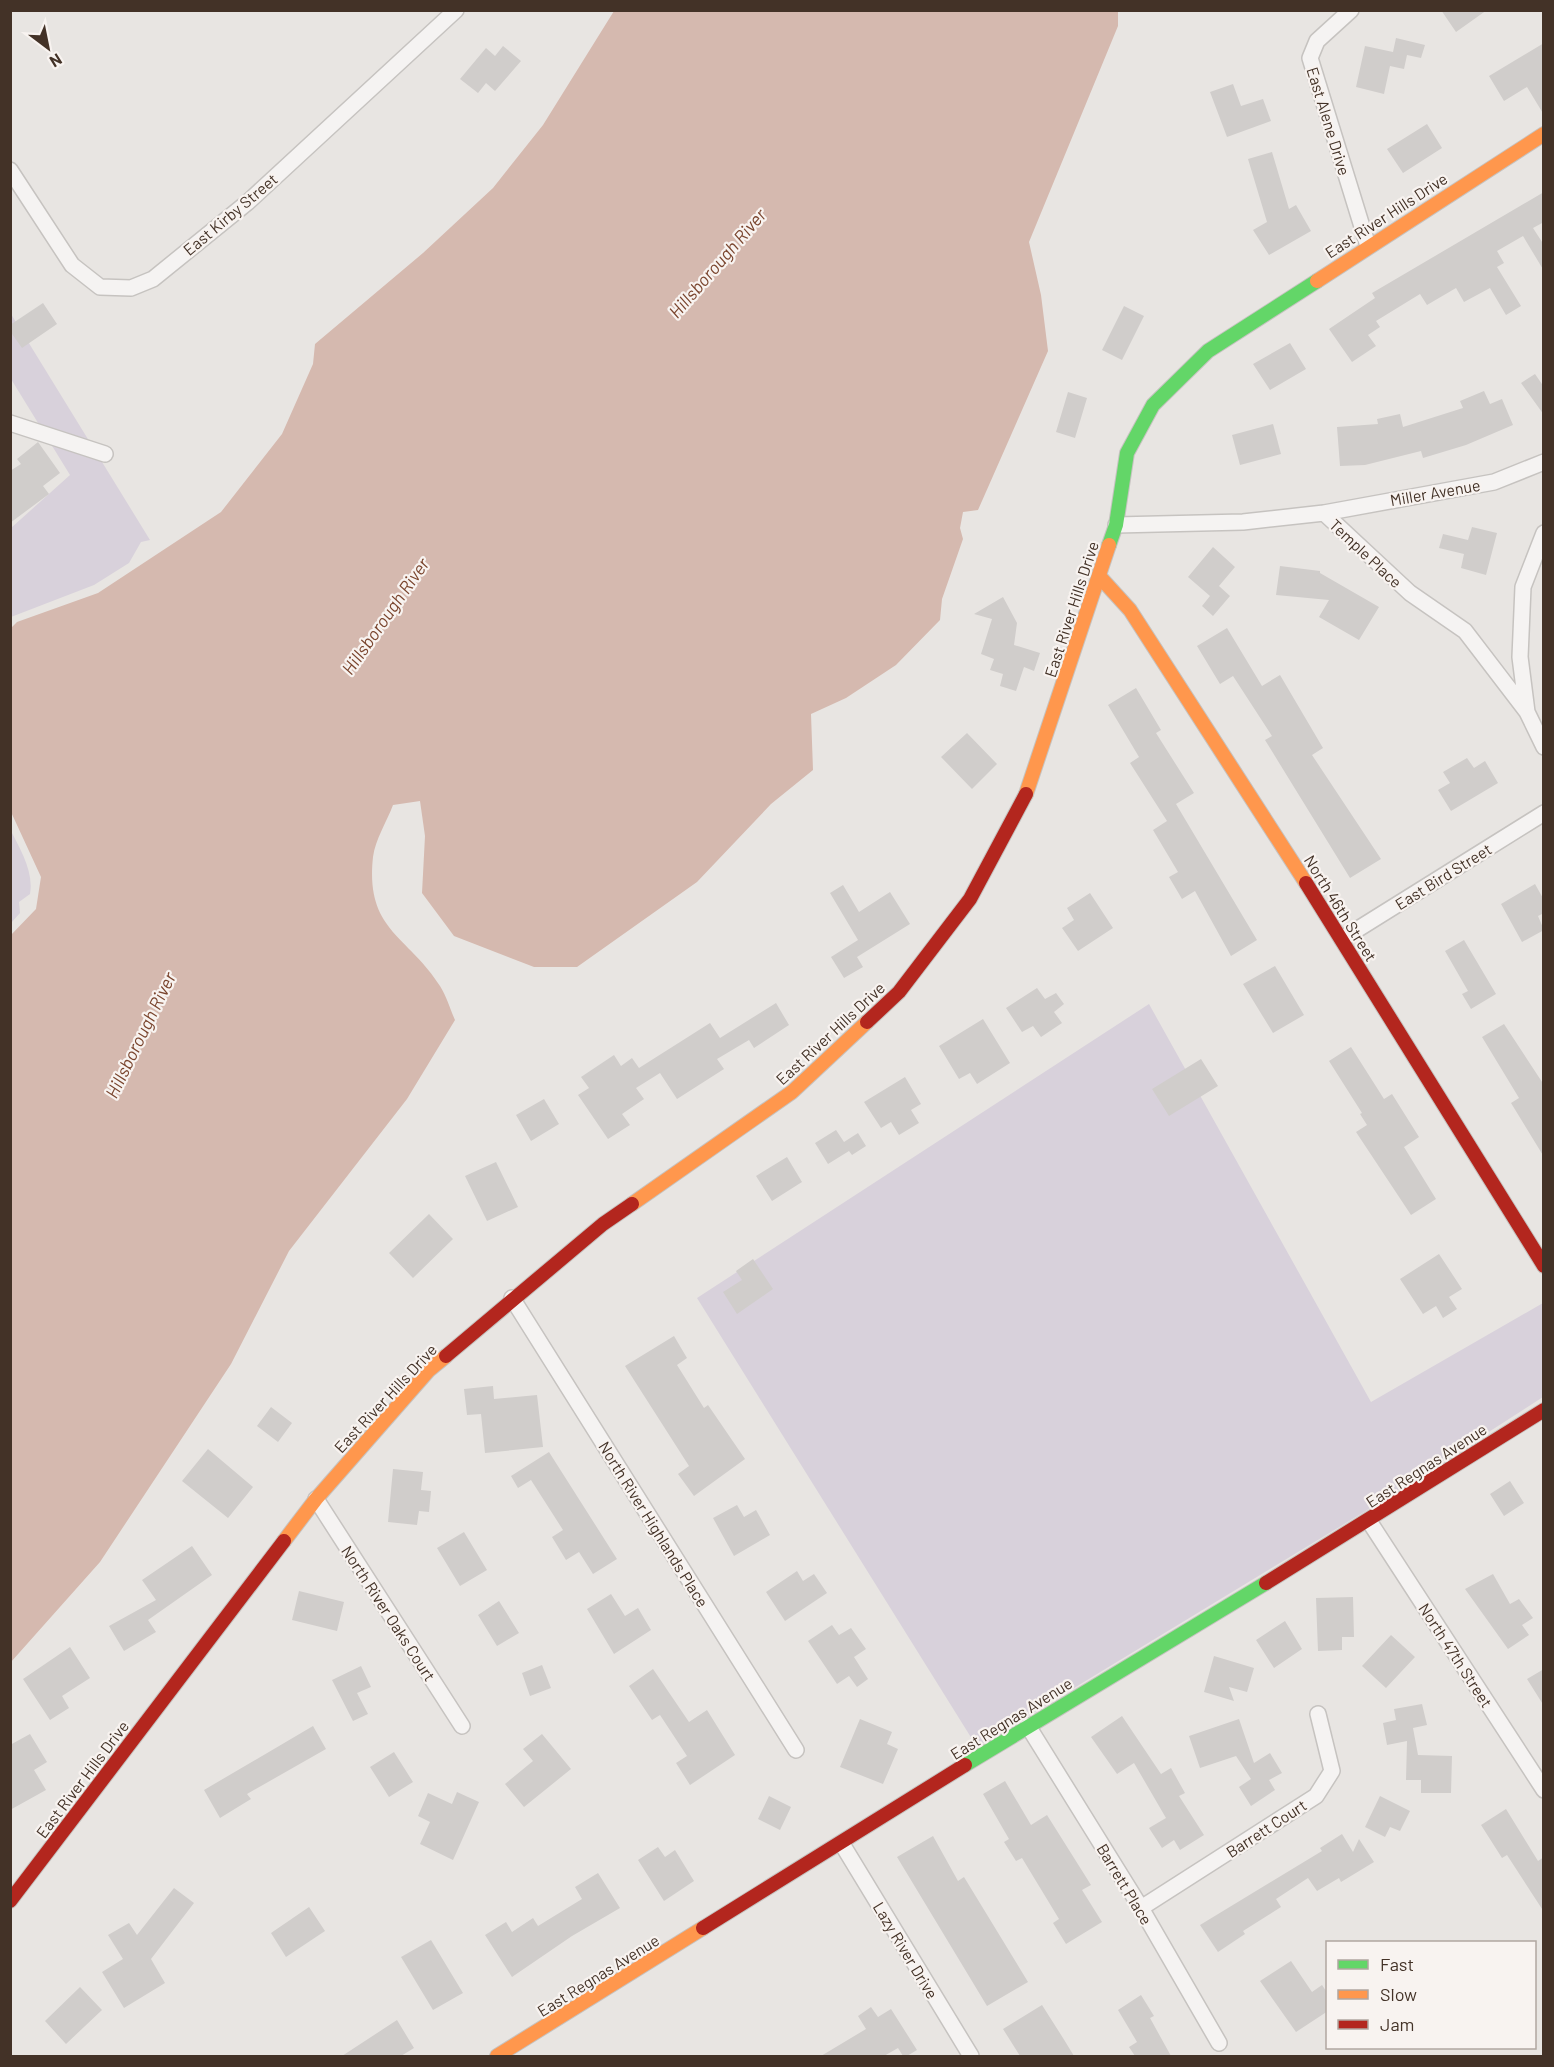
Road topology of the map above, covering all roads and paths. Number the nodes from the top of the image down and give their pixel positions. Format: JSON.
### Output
{"nodes":[{"id":1,"x":456,"y":10,"type":"edge"},
{"id":2,"x":1351,"y":10,"type":"edge"},
{"id":3,"x":1544,"y":134,"type":"edge"},
{"id":4,"x":10,"y":170,"type":"edge"},
{"id":5,"x":1368,"y":246,"type":"junction"},
{"id":6,"x":10,"y":423,"type":"edge"},
{"id":7,"x":105,"y":454,"type":"dead end"},
{"id":8,"x":1544,"y":462,"type":"edge"},
{"id":9,"x":1324,"y":513,"type":"junction"},
{"id":10,"x":1116,"y":525,"type":"junction"},
{"id":11,"x":1544,"y":533,"type":"edge"},
{"id":12,"x":1099,"y":576,"type":"junction"},
{"id":13,"x":1527,"y":712,"type":"junction"},
{"id":14,"x":1544,"y":747,"type":"edge"},
{"id":15,"x":1544,"y":813,"type":"edge"},
{"id":16,"x":1342,"y":939,"type":"junction"},
{"id":17,"x":1544,"y":1266,"type":"edge"},
{"id":18,"x":512,"y":1298,"type":"junction"},
{"id":19,"x":1544,"y":1410,"type":"edge"},
{"id":20,"x":316,"y":1499,"type":"junction"},
{"id":21,"x":1370,"y":1521,"type":"junction"},
{"id":22,"x":1318,"y":1714,"type":"dead end"},
{"id":23,"x":462,"y":1726,"type":"dead end"},
{"id":24,"x":1028,"y":1726,"type":"junction"},
{"id":25,"x":796,"y":1750,"type":"dead end"},
{"id":26,"x":1544,"y":1790,"type":"edge"},
{"id":27,"x":842,"y":1844,"type":"junction"},
{"id":28,"x":10,"y":1901,"type":"edge"},
{"id":29,"x":1141,"y":1908,"type":"junction"},
{"id":30,"x":1219,"y":2043,"type":"dead end"},
{"id":31,"x":496,"y":2056,"type":"edge"},
{"id":32,"x":971,"y":2056,"type":"edge"}],
"edges":[{"from":1,"to":4,"type":"street","name":"East Kirby Street"},
{"from":2,"to":5,"type":"street","name":"East Alene Drive"},
{"from":3,"to":5,"type":"street","name":"East River Hills Drive"},
{"from":5,"to":10,"type":"street","name":"East River Hills Drive"},
{"from":6,"to":7,"type":"street"},
{"from":8,"to":9,"type":"street","name":"Miller Avenue"},
{"from":9,"to":10,"type":"street","name":"Temple Place"},
{"from":9,"to":13,"type":"street","name":"Temple Place"},
{"from":10,"to":12,"type":"street","name":"East River Hills Drive"},
{"from":11,"to":13,"type":"street"},
{"from":12,"to":16,"type":"street","name":"North 46th Street"},
{"from":12,"to":18,"type":"street","name":"East River Hills Drive"},
{"from":13,"to":14,"type":"street","name":"Temple Place"},
{"from":15,"to":16,"type":"street","name":"East Bird Street"},
{"from":16,"to":17,"type":"street","name":"North 46th Street"},
{"from":18,"to":20,"type":"street","name":"East River Hills Drive"},
{"from":18,"to":25,"type":"street","name":"North River Highlands Place"},
{"from":19,"to":21,"type":"street","name":"East Regnas Avenue"},
{"from":20,"to":23,"type":"street","name":"North River Oaks Court"},
{"from":20,"to":28,"type":"street","name":"East River Hills Drive"},
{"from":21,"to":24,"type":"street","name":"East Regnas Avenue"},
{"from":21,"to":26,"type":"street","name":"North 47th Street"},
{"from":22,"to":29,"type":"street","name":"Barrett Court"},
{"from":24,"to":27,"type":"street","name":"East Regnas Avenue"},
{"from":24,"to":29,"type":"street","name":"Barrett Place"},
{"from":27,"to":31,"type":"street","name":"East Regnas Avenue"},
{"from":27,"to":32,"type":"street","name":"Lazy River Drive"},
{"from":29,"to":30,"type":"street","name":"Barrett Place"}]}
